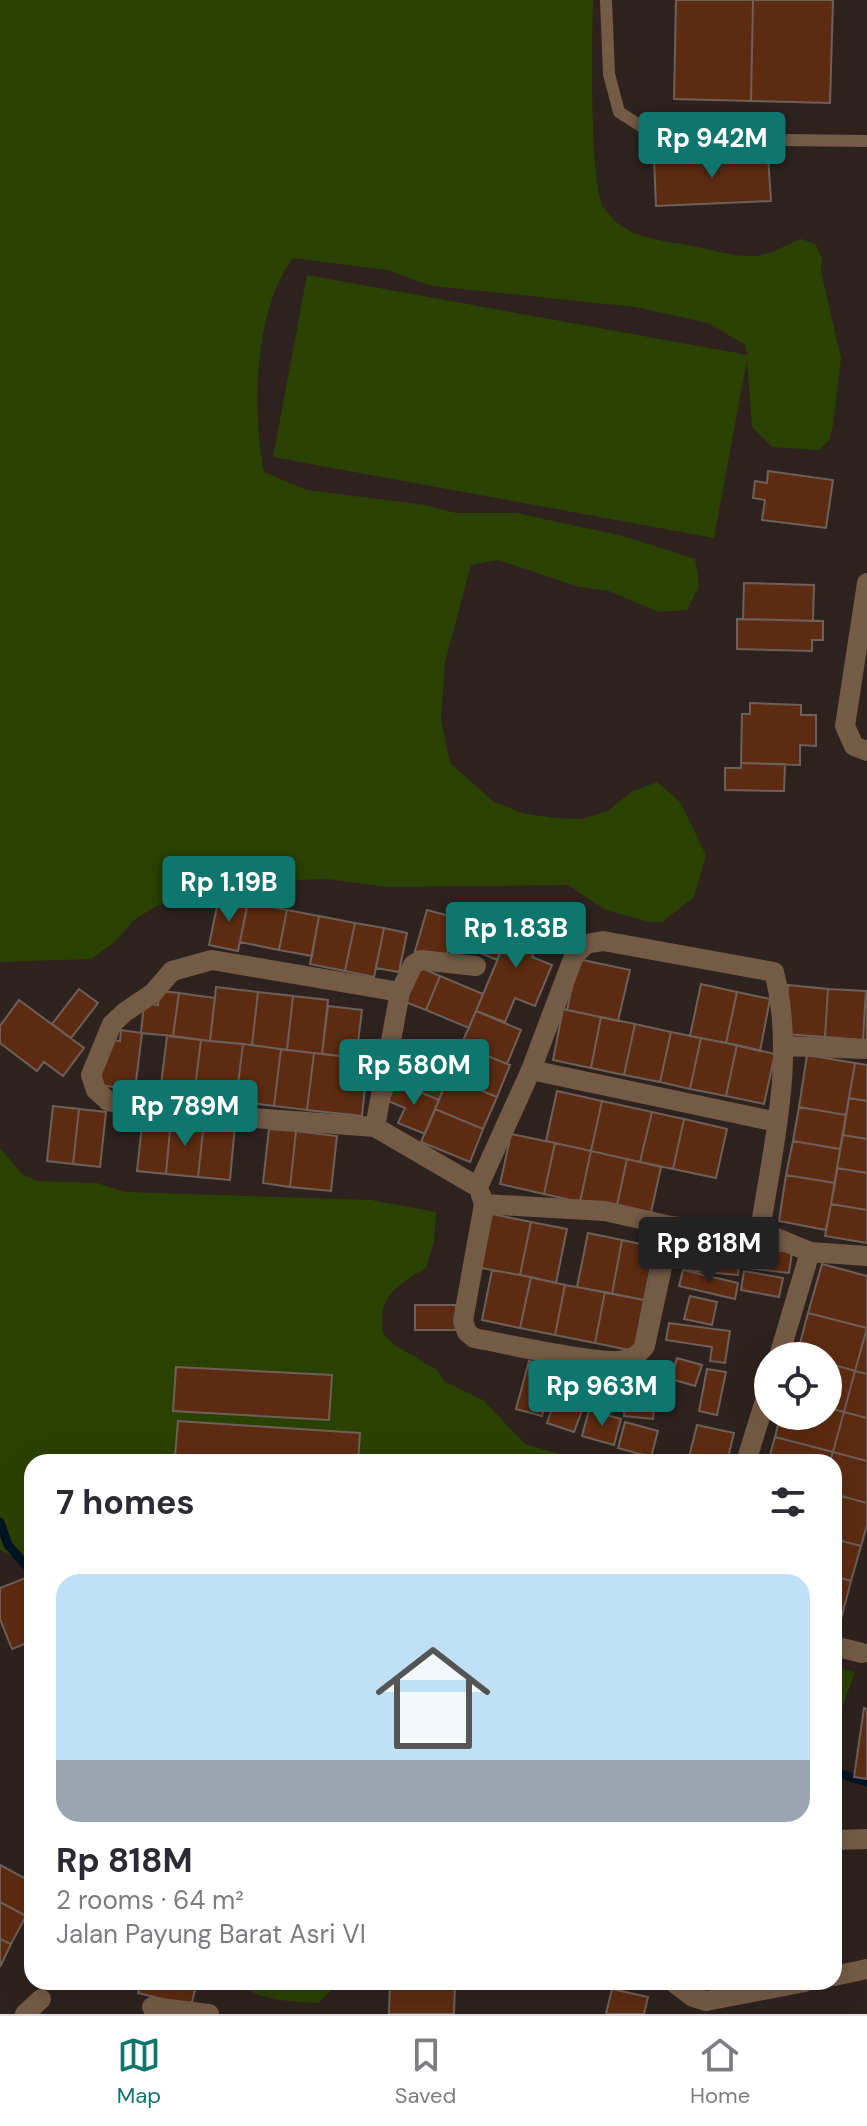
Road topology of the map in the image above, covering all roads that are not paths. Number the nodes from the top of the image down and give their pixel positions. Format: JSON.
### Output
{"nodes":[{"id":1,"x":606,"y":0,"type":"edge"},
{"id":2,"x":867,"y":141,"type":"edge"},
{"id":3,"x":867,"y":583,"type":"edge"},
{"id":4,"x":867,"y":751,"type":"edge"},
{"id":5,"x":476,"y":966,"type":"dead end"},
{"id":6,"x":400,"y":992,"type":"junction"},
{"id":7,"x":783,"y":1046,"type":"junction"},
{"id":8,"x":867,"y":1049,"type":"edge"},
{"id":9,"x":531,"y":1070,"type":"junction"},
{"id":10,"x":777,"y":1122,"type":"junction"},
{"id":11,"x":375,"y":1127,"type":"junction"},
{"id":12,"x":481,"y":1196,"type":"junction"},
{"id":13,"x":671,"y":1226,"type":"junction"},
{"id":14,"x":760,"y":1231,"type":"junction"},
{"id":15,"x":810,"y":1252,"type":"junction"},
{"id":16,"x":867,"y":1256,"type":"edge"},
{"id":17,"x":783,"y":1342,"type":"edge"},
{"id":18,"x":756,"y":1430,"type":"edge"},
{"id":19,"x":748,"y":1454,"type":"edge"},
{"id":20,"x":842,"y":1647,"type":"edge"},
{"id":21,"x":865,"y":1648,"type":"edge"},
{"id":22,"x":867,"y":1839,"type":"edge"},
{"id":23,"x":842,"y":1840,"type":"edge"},
{"id":24,"x":867,"y":1969,"type":"edge"},
{"id":25,"x":842,"y":1974,"type":"edge"},
{"id":26,"x":684,"y":1990,"type":"edge"},
{"id":27,"x":763,"y":1990,"type":"edge"},
{"id":28,"x":41,"y":1999,"type":"dead end"},
{"id":29,"x":152,"y":2007,"type":"dead end"},
{"id":30,"x":25,"y":2014,"type":"edge"},
{"id":31,"x":209,"y":2014,"type":"edge"}],
"edges":[{"from":1,"to":2,"type":"lane"},
{"from":3,"to":4,"type":"street"},
{"from":5,"to":6,"type":"street"},
{"from":6,"to":11,"type":"street"},
{"from":6,"to":11,"type":"street"},
{"from":7,"to":8,"type":"street"},
{"from":7,"to":9,"type":"street"},
{"from":7,"to":10,"type":"street"},
{"from":9,"to":10,"type":"street"},
{"from":9,"to":12,"type":"street"},
{"from":10,"to":14,"type":"street"},
{"from":11,"to":12,"type":"street"},
{"from":12,"to":13,"type":"street"},
{"from":12,"to":13,"type":"street"},
{"from":13,"to":14,"type":"street"},
{"from":14,"to":15,"type":"street"},
{"from":15,"to":16,"type":"street"},
{"from":15,"to":17,"type":"street"},
{"from":18,"to":19,"type":"street"},
{"from":20,"to":21,"type":"street"},
{"from":22,"to":23,"type":"street"},
{"from":24,"to":25,"type":"street"},
{"from":26,"to":27,"type":"street"},
{"from":28,"to":30,"type":"street"},
{"from":29,"to":31,"type":"street"}]}
